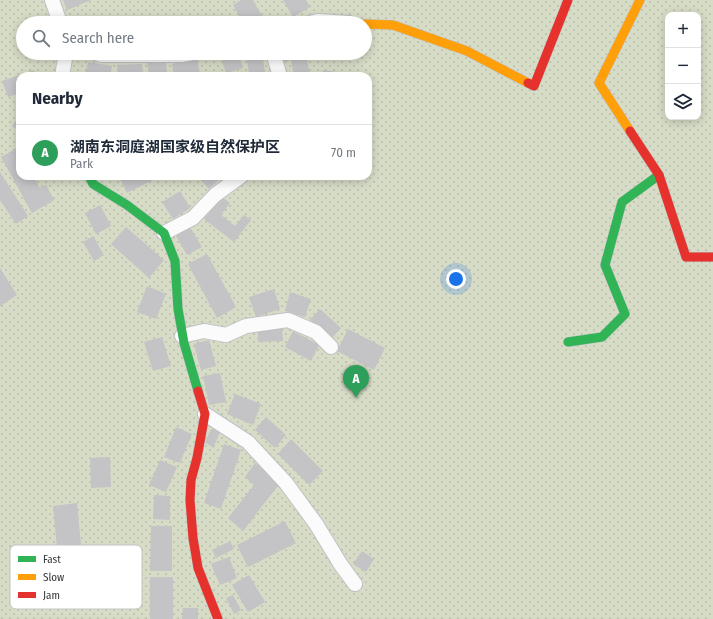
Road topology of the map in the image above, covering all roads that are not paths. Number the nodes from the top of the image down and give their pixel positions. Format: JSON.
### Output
{"nodes":[{"id":1,"x":52,"y":0,"type":"edge"},
{"id":2,"x":568,"y":0,"type":"edge"},
{"id":3,"x":640,"y":0,"type":"edge"},
{"id":4,"x":58,"y":16,"type":"edge"},
{"id":5,"x":372,"y":24,"type":"edge"},
{"id":6,"x":65,"y":60,"type":"edge"},
{"id":7,"x":275,"y":60,"type":"edge"},
{"id":8,"x":63,"y":72,"type":"edge"},
{"id":9,"x":279,"y":72,"type":"edge"},
{"id":10,"x":659,"y":175,"type":"junction"},
{"id":11,"x":90,"y":180,"type":"edge"},
{"id":12,"x":236,"y":180,"type":"edge"},
{"id":13,"x":164,"y":233,"type":"junction"},
{"id":14,"x":713,"y":257,"type":"edge"},
{"id":15,"x":182,"y":336,"type":"junction"},
{"id":16,"x":568,"y":342,"type":"dead end"},
{"id":17,"x":331,"y":347,"type":"dead end"},
{"id":18,"x":205,"y":414,"type":"junction"},
{"id":19,"x":355,"y":584,"type":"dead end"},
{"id":20,"x":218,"y":619,"type":"edge"}],
"edges":[{"from":1,"to":4,"type":"street"},
{"from":2,"to":5,"type":"street"},
{"from":3,"to":10,"type":"street"},
{"from":6,"to":8,"type":"street"},
{"from":7,"to":9,"type":"street"},
{"from":10,"to":14,"type":"street"},
{"from":10,"to":16,"type":"street"},
{"from":11,"to":13,"type":"street"},
{"from":12,"to":13,"type":"street"},
{"from":13,"to":15,"type":"street"},
{"from":15,"to":17,"type":"street"},
{"from":15,"to":18,"type":"street"},
{"from":18,"to":19,"type":"street"},
{"from":18,"to":20,"type":"street"}]}
